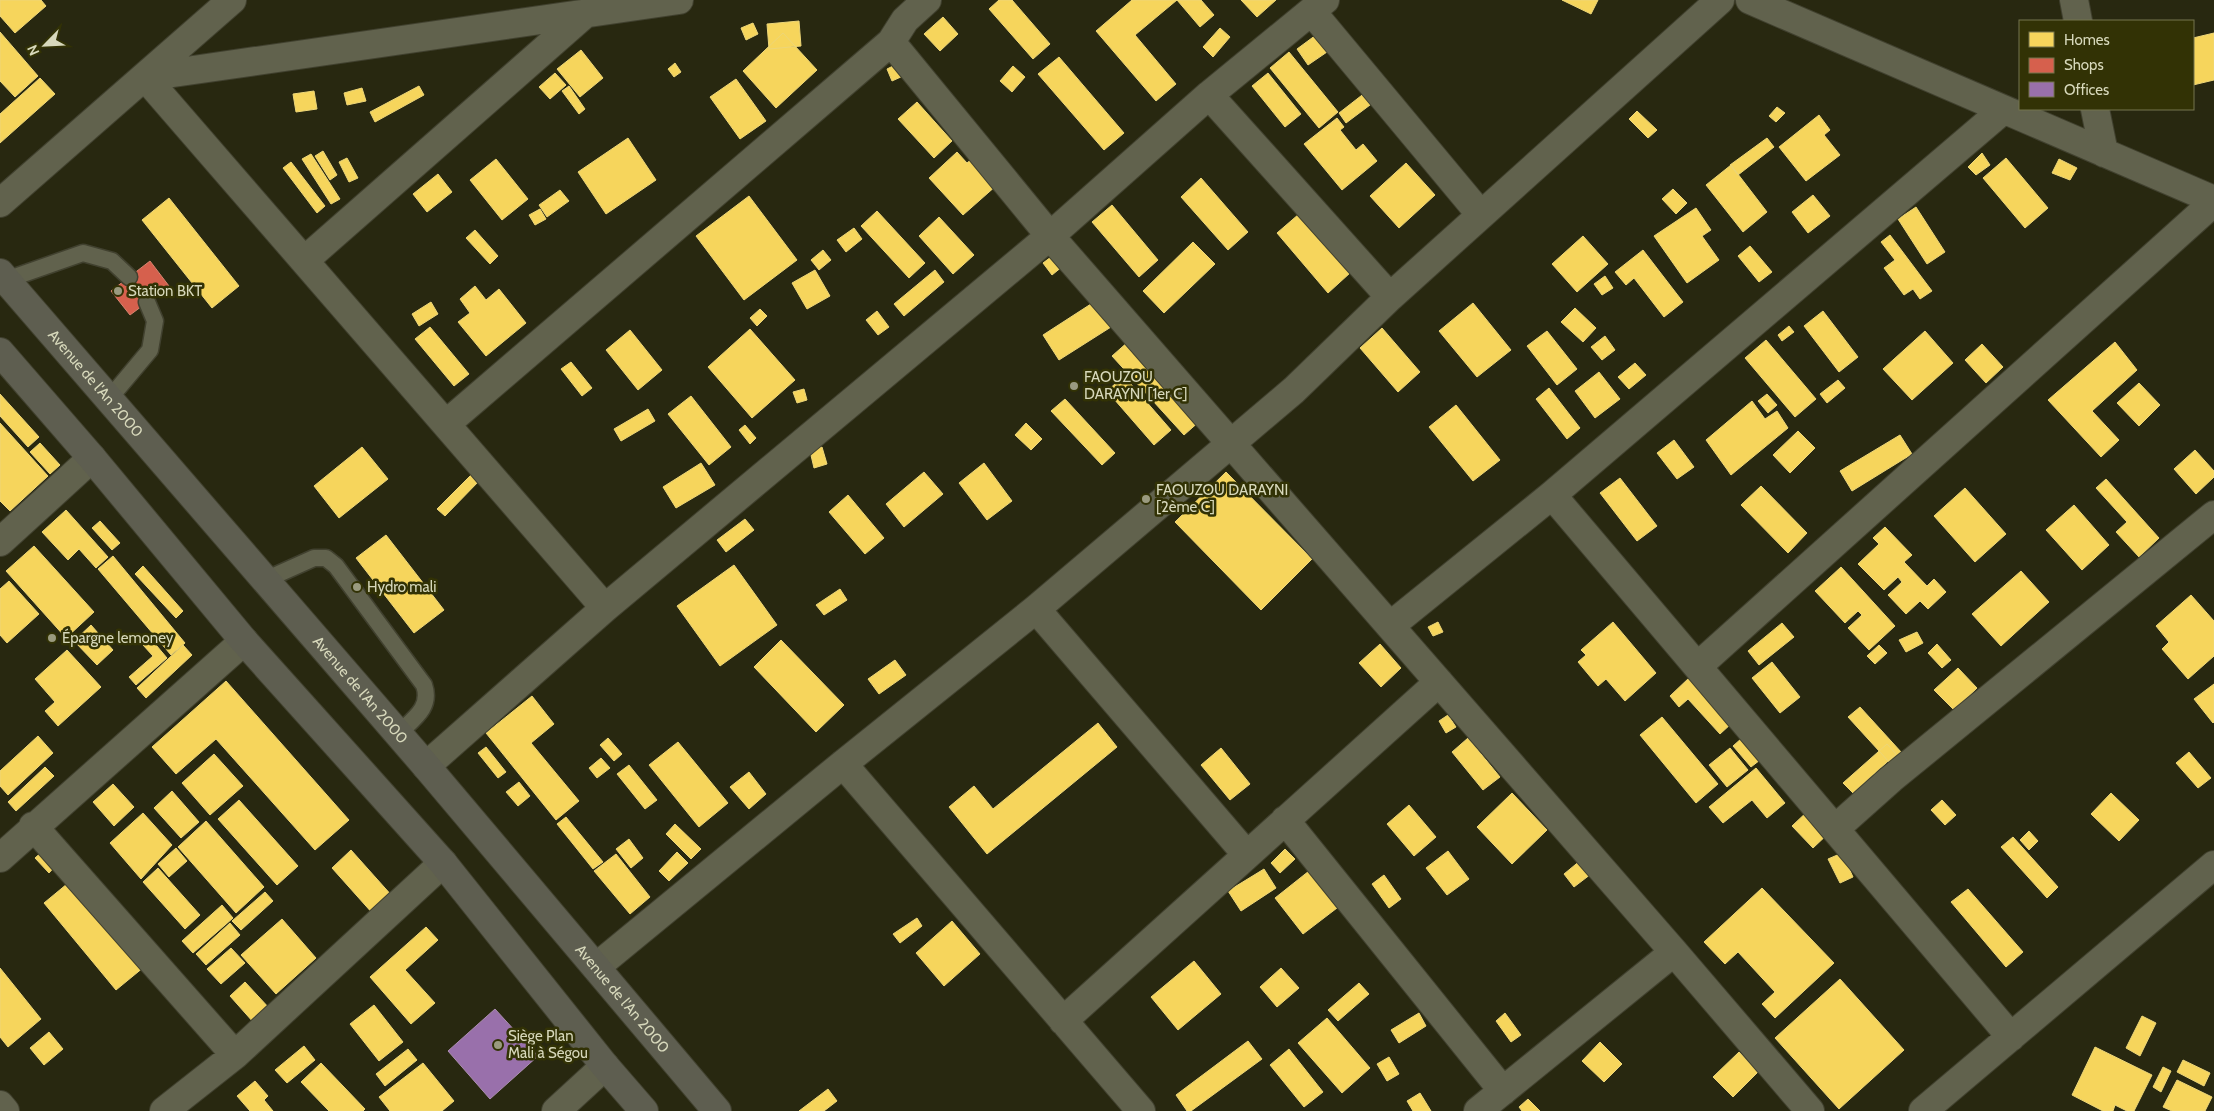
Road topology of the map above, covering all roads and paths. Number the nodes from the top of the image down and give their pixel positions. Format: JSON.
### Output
{"nodes":[{"id":1,"x":232,"y":0,"type":"edge"},
{"id":2,"x":679,"y":0,"type":"edge"},
{"id":3,"x":927,"y":0,"type":"edge"},
{"id":4,"x":1720,"y":0,"type":"edge"},
{"id":5,"x":1750,"y":0,"type":"edge"},
{"id":6,"x":2074,"y":0,"type":"edge"},
{"id":7,"x":1318,"y":6,"type":"edge"},
{"id":8,"x":586,"y":13,"type":"junction"},
{"id":9,"x":2078,"y":20,"type":"edge"},
{"id":10,"x":891,"y":42,"type":"junction"},
{"id":11,"x":145,"y":77,"type":"junction"},
{"id":12,"x":1209,"y":95,"type":"junction"},
{"id":13,"x":2003,"y":110,"type":"junction"},
{"id":14,"x":2095,"y":110,"type":"edge"},
{"id":15,"x":2104,"y":153,"type":"junction"},
{"id":16,"x":2214,"y":201,"type":"edge"},
{"id":17,"x":0,"y":203,"type":"edge"},
{"id":18,"x":1481,"y":215,"type":"junction"},
{"id":19,"x":1050,"y":236,"type":"junction"},
{"id":20,"x":304,"y":260,"type":"junction"},
{"id":21,"x":3,"y":276,"type":"edge"},
{"id":22,"x":129,"y":277,"type":"dead end"},
{"id":23,"x":1390,"y":297,"type":"junction"},
{"id":24,"x":147,"y":302,"type":"dead end"},
{"id":25,"x":0,"y":352,"type":"edge"},
{"id":26,"x":109,"y":399,"type":"junction"},
{"id":27,"x":446,"y":424,"type":"junction"},
{"id":28,"x":1230,"y":443,"type":"junction"},
{"id":29,"x":92,"y":458,"type":"junction"},
{"id":30,"x":1552,"y":495,"type":"junction"},
{"id":31,"x":2214,"y":515,"type":"edge"},
{"id":32,"x":0,"y":542,"type":"edge"},
{"id":33,"x":265,"y":580,"type":"junction"},
{"id":34,"x":606,"y":608,"type":"junction"},
{"id":35,"x":1036,"y":610,"type":"junction"},
{"id":36,"x":1390,"y":626,"type":"junction"},
{"id":37,"x":244,"y":640,"type":"junction"},
{"id":38,"x":1698,"y":666,"type":"junction"},
{"id":39,"x":1439,"y":682,"type":"junction"},
{"id":40,"x":398,"y":734,"type":"junction"},
{"id":41,"x":842,"y":764,"type":"junction"},
{"id":42,"x":426,"y":766,"type":"junction"},
{"id":43,"x":1285,"y":820,"type":"junction"},
{"id":44,"x":33,"y":826,"type":"junction"},
{"id":45,"x":1836,"y":828,"type":"junction"},
{"id":46,"x":1247,"y":855,"type":"junction"},
{"id":47,"x":0,"y":858,"type":"edge"},
{"id":48,"x":444,"y":863,"type":"junction"},
{"id":49,"x":2214,"y":865,"type":"edge"},
{"id":50,"x":1674,"y":952,"type":"junction"},
{"id":51,"x":596,"y":967,"type":"junction"},
{"id":52,"x":1063,"y":1021,"type":"junction"},
{"id":53,"x":2011,"y":1036,"type":"junction"},
{"id":54,"x":235,"y":1055,"type":"junction"},
{"id":55,"x":605,"y":1066,"type":"junction"},
{"id":56,"x":1503,"y":1091,"type":"junction"},
{"id":57,"x":0,"y":1105,"type":"edge"},
{"id":58,"x":1935,"y":1108,"type":"edge"},
{"id":59,"x":5,"y":1111,"type":"edge"},
{"id":60,"x":164,"y":1111,"type":"edge"},
{"id":61,"x":556,"y":1111,"type":"edge"},
{"id":62,"x":644,"y":1111,"type":"edge"},
{"id":63,"x":717,"y":1111,"type":"edge"},
{"id":64,"x":1141,"y":1111,"type":"edge"},
{"id":65,"x":1478,"y":1111,"type":"edge"},
{"id":66,"x":1810,"y":1111,"type":"edge"}],
"edges":[{"from":1,"to":11,"type":"street"},
{"from":2,"to":8,"type":"street"},
{"from":3,"to":10,"type":"street"},
{"from":4,"to":18,"type":"street"},
{"from":5,"to":13,"type":"street"},
{"from":6,"to":9,"type":"street"},
{"from":7,"to":12,"type":"street"},
{"from":7,"to":18,"type":"street"},
{"from":8,"to":11,"type":"street"},
{"from":8,"to":20,"type":"street"},
{"from":10,"to":19,"type":"street"},
{"from":10,"to":27,"type":"street"},
{"from":11,"to":17,"type":"street"},
{"from":11,"to":20,"type":"street"},
{"from":12,"to":19,"type":"street"},
{"from":12,"to":23,"type":"street"},
{"from":13,"to":15,"type":"street"},
{"from":13,"to":30,"type":"street"},
{"from":14,"to":15,"type":"street"},
{"from":15,"to":16,"type":"street"},
{"from":16,"to":38,"type":"street"},
{"from":18,"to":23,"type":"street"},
{"from":19,"to":28,"type":"street"},
{"from":19,"to":34,"type":"street"},
{"from":20,"to":27,"type":"street"},
{"from":21,"to":22,"type":"lane"},
{"from":21,"to":26,"type":"main road","name":"Avenue de l'An 2000"},
{"from":23,"to":28,"type":"street"},
{"from":24,"to":26,"type":"lane"},
{"from":25,"to":29,"type":"main road"},
{"from":26,"to":33,"type":"main road","name":"Avenue de l'An 2000"},
{"from":27,"to":34,"type":"street"},
{"from":28,"to":35,"type":"street"},
{"from":28,"to":36,"type":"street"},
{"from":29,"to":32,"type":"street"},
{"from":29,"to":37,"type":"main road"},
{"from":30,"to":36,"type":"street"},
{"from":30,"to":38,"type":"street"},
{"from":31,"to":45,"type":"street"},
{"from":33,"to":40,"type":"main road","name":"Avenue de l'An 2000"},
{"from":33,"to":40,"type":"lane"},
{"from":34,"to":42,"type":"street"},
{"from":35,"to":41,"type":"street"},
{"from":35,"to":46,"type":"street"},
{"from":36,"to":39,"type":"street"},
{"from":37,"to":44,"type":"street"},
{"from":37,"to":48,"type":"main road"},
{"from":38,"to":45,"type":"street"},
{"from":39,"to":43,"type":"street"},
{"from":39,"to":50,"type":"street"},
{"from":40,"to":42,"type":"main road","name":"Avenue de l'An 2000"},
{"from":41,"to":51,"type":"street"},
{"from":41,"to":52,"type":"street"},
{"from":42,"to":51,"type":"main road","name":"Avenue de l'An 2000"},
{"from":43,"to":46,"type":"street"},
{"from":43,"to":56,"type":"street"},
{"from":44,"to":47,"type":"street"},
{"from":44,"to":54,"type":"street"},
{"from":45,"to":53,"type":"street"},
{"from":46,"to":52,"type":"street"},
{"from":48,"to":54,"type":"street"},
{"from":48,"to":55,"type":"main road"},
{"from":49,"to":53,"type":"street"},
{"from":50,"to":56,"type":"street"},
{"from":50,"to":66,"type":"street"},
{"from":51,"to":63,"type":"main road","name":"Avenue de l'An 2000"},
{"from":52,"to":64,"type":"street"},
{"from":53,"to":58,"type":"street"},
{"from":54,"to":60,"type":"street"},
{"from":55,"to":61,"type":"street"},
{"from":55,"to":62,"type":"main road"},
{"from":56,"to":65,"type":"street"},
{"from":57,"to":59,"type":"street"}]}
